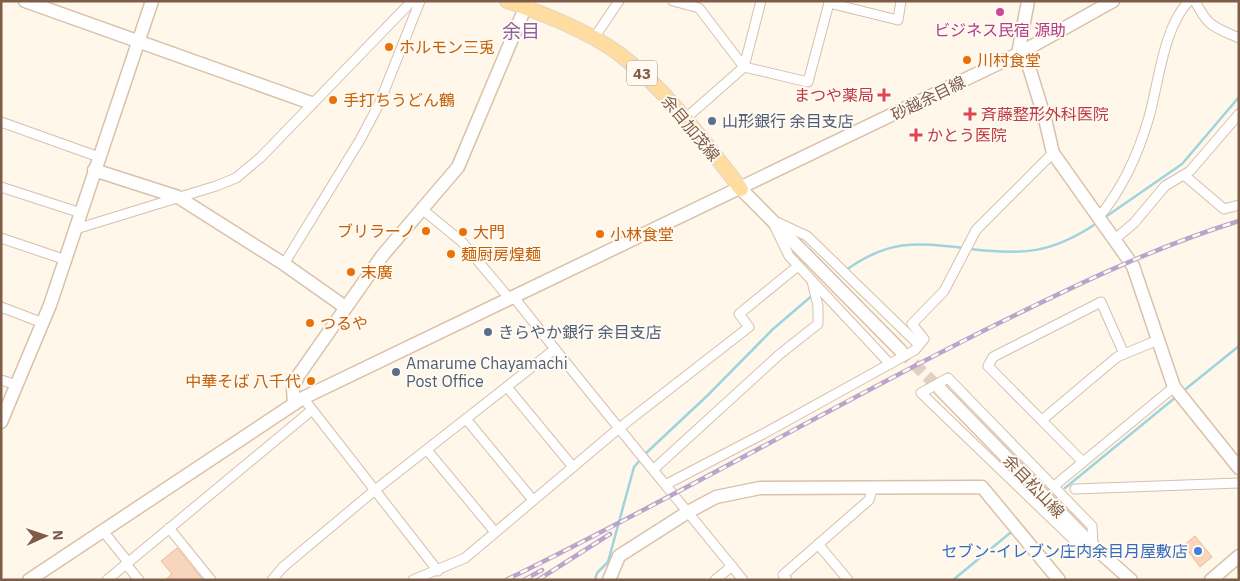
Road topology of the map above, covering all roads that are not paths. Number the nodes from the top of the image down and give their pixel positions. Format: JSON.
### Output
{"nodes":[{"id":1,"x":25,"y":1,"type":"edge"},
{"id":2,"x":152,"y":1,"type":"edge"},
{"id":3,"x":412,"y":1,"type":"edge"},
{"id":4,"x":420,"y":1,"type":"edge"},
{"id":5,"x":507,"y":1,"type":"edge"},
{"id":6,"x":619,"y":1,"type":"edge"},
{"id":7,"x":673,"y":1,"type":"edge"},
{"id":8,"x":761,"y":1,"type":"edge"},
{"id":9,"x":901,"y":1,"type":"edge"},
{"id":10,"x":1028,"y":1,"type":"edge"},
{"id":11,"x":1113,"y":1,"type":"edge"},
{"id":12,"x":1189,"y":1,"type":"edge"},
{"id":13,"x":1195,"y":1,"type":"edge"},
{"id":14,"x":527,"y":4,"type":"edge"},
{"id":15,"x":700,"y":5,"type":"edge"},
{"id":16,"x":594,"y":38,"type":"junction"},
{"id":17,"x":1239,"y":38,"type":"edge"},
{"id":18,"x":139,"y":41,"type":"junction"},
{"id":19,"x":1021,"y":53,"type":"junction"},
{"id":20,"x":744,"y":66,"type":"junction"},
{"id":21,"x":311,"y":103,"type":"junction"},
{"id":22,"x":1239,"y":114,"type":"edge"},
{"id":23,"x":686,"y":118,"type":"junction"},
{"id":24,"x":1,"y":122,"type":"edge"},
{"id":25,"x":1053,"y":153,"type":"junction"},
{"id":26,"x":99,"y":157,"type":"junction"},
{"id":27,"x":94,"y":170,"type":"junction"},
{"id":28,"x":1184,"y":175,"type":"junction"},
{"id":29,"x":1,"y":186,"type":"edge"},
{"id":30,"x":741,"y":189,"type":"junction"},
{"id":31,"x":178,"y":197,"type":"junction"},
{"id":32,"x":1239,"y":205,"type":"edge"},
{"id":33,"x":422,"y":208,"type":"junction"},
{"id":34,"x":81,"y":213,"type":"junction"},
{"id":35,"x":1100,"y":217,"type":"junction"},
{"id":36,"x":772,"y":220,"type":"junction"},
{"id":37,"x":76,"y":229,"type":"junction"},
{"id":38,"x":1,"y":238,"type":"edge"},
{"id":39,"x":1115,"y":239,"type":"junction"},
{"id":40,"x":66,"y":260,"type":"junction"},
{"id":41,"x":284,"y":264,"type":"junction"},
{"id":42,"x":798,"y":266,"type":"junction"},
{"id":43,"x":812,"y":281,"type":"junction"},
{"id":44,"x":511,"y":297,"type":"junction"},
{"id":45,"x":1,"y":307,"type":"edge"},
{"id":46,"x":345,"y":307,"type":"junction"},
{"id":47,"x":43,"y":323,"type":"junction"},
{"id":48,"x":1158,"y":340,"type":"junction"},
{"id":49,"x":919,"y":345,"type":"junction"},
{"id":50,"x":554,"y":349,"type":"junction"},
{"id":51,"x":901,"y":351,"type":"tunnel mouth"},
{"id":52,"x":1124,"y":354,"type":"junction"},
{"id":53,"x":890,"y":364,"type":"junction"},
{"id":54,"x":1,"y":380,"type":"edge"},
{"id":55,"x":17,"y":385,"type":"junction"},
{"id":56,"x":507,"y":387,"type":"junction"},
{"id":57,"x":1174,"y":387,"type":"junction"},
{"id":58,"x":940,"y":389,"type":"tunnel mouth"},
{"id":59,"x":298,"y":401,"type":"junction"},
{"id":60,"x":312,"y":410,"type":"junction"},
{"id":61,"x":466,"y":419,"type":"junction"},
{"id":62,"x":1042,"y":420,"type":"junction"},
{"id":63,"x":1,"y":422,"type":"edge"},
{"id":64,"x":618,"y":429,"type":"junction"},
{"id":65,"x":427,"y":450,"type":"junction"},
{"id":66,"x":1082,"y":461,"type":"junction"},
{"id":67,"x":573,"y":467,"type":"junction"},
{"id":68,"x":1239,"y":468,"type":"edge"},
{"id":69,"x":654,"y":469,"type":"junction"},
{"id":70,"x":1239,"y":483,"type":"edge"},
{"id":71,"x":666,"y":484,"type":"junction"},
{"id":72,"x":1054,"y":486,"type":"junction"},
{"id":73,"x":873,"y":487,"type":"junction"},
{"id":74,"x":1074,"y":489,"type":"dead end"},
{"id":75,"x":376,"y":490,"type":"junction"},
{"id":76,"x":533,"y":500,"type":"junction"},
{"id":77,"x":688,"y":512,"type":"junction"},
{"id":78,"x":169,"y":528,"type":"junction"},
{"id":79,"x":103,"y":531,"type":"junction"},
{"id":80,"x":495,"y":532,"type":"junction"},
{"id":81,"x":818,"y":544,"type":"junction"},
{"id":82,"x":1093,"y":546,"type":"junction"},
{"id":83,"x":1239,"y":556,"type":"edge"},
{"id":84,"x":127,"y":563,"type":"junction"},
{"id":85,"x":732,"y":566,"type":"junction"},
{"id":86,"x":438,"y":571,"type":"junction"},
{"id":87,"x":29,"y":580,"type":"edge"},
{"id":88,"x":107,"y":580,"type":"edge"},
{"id":89,"x":139,"y":580,"type":"edge"},
{"id":90,"x":211,"y":580,"type":"edge"},
{"id":91,"x":272,"y":580,"type":"edge"},
{"id":92,"x":413,"y":580,"type":"edge"},
{"id":93,"x":609,"y":580,"type":"edge"},
{"id":94,"x":715,"y":580,"type":"edge"},
{"id":95,"x":743,"y":580,"type":"edge"},
{"id":96,"x":787,"y":580,"type":"edge"},
{"id":97,"x":848,"y":580,"type":"edge"},
{"id":98,"x":1058,"y":580,"type":"edge"},
{"id":99,"x":1131,"y":580,"type":"edge"},
{"id":100,"x":1210,"y":580,"type":"edge"}],
"edges":[{"from":1,"to":18,"type":"street"},
{"from":2,"to":18,"type":"street"},
{"from":3,"to":21,"type":"street"},
{"from":4,"to":41,"type":"street"},
{"from":5,"to":14,"type":"main road","name":"余目加茂線","number":"43"},
{"from":6,"to":16,"type":"street"},
{"from":7,"to":15,"type":"street"},
{"from":8,"to":20,"type":"street"},
{"from":9,"to":20,"type":"street"},
{"from":10,"to":19,"type":"street"},
{"from":11,"to":19,"type":"street","name":"砂越余目線"},
{"from":12,"to":35,"type":"street"},
{"from":13,"to":17,"type":"street"},
{"from":14,"to":16,"type":"main road","name":"余目加茂線","number":"43"},
{"from":14,"to":33,"type":"street"},
{"from":15,"to":20,"type":"street"},
{"from":16,"to":23,"type":"main road","name":"余目加茂線","number":"43"},
{"from":18,"to":21,"type":"street"},
{"from":18,"to":26,"type":"street"},
{"from":19,"to":25,"type":"street"},
{"from":19,"to":30,"type":"street","name":"砂越余目線"},
{"from":20,"to":23,"type":"street"},
{"from":21,"to":31,"type":"street"},
{"from":22,"to":28,"type":"street"},
{"from":23,"to":30,"type":"main road","name":"余目加茂線","number":"43"},
{"from":24,"to":26,"type":"street"},
{"from":25,"to":35,"type":"street"},
{"from":25,"to":49,"type":"street"},
{"from":26,"to":27,"type":"street"},
{"from":27,"to":31,"type":"street"},
{"from":27,"to":34,"type":"street"},
{"from":28,"to":32,"type":"street"},
{"from":28,"to":39,"type":"street"},
{"from":29,"to":34,"type":"street"},
{"from":30,"to":36,"type":"street"},
{"from":30,"to":44,"type":"street","name":"砂越余目線"},
{"from":31,"to":37,"type":"street"},
{"from":31,"to":41,"type":"street"},
{"from":33,"to":44,"type":"street"},
{"from":33,"to":46,"type":"street"},
{"from":34,"to":37,"type":"street"},
{"from":35,"to":39,"type":"street"},
{"from":36,"to":42,"type":"street"},
{"from":36,"to":49,"type":"street"},
{"from":36,"to":51,"type":"street"},
{"from":37,"to":40,"type":"street"},
{"from":38,"to":40,"type":"street"},
{"from":39,"to":48,"type":"street"},
{"from":40,"to":47,"type":"street"},
{"from":41,"to":46,"type":"street"},
{"from":42,"to":43,"type":"street"},
{"from":42,"to":64,"type":"street"},
{"from":43,"to":53,"type":"street"},
{"from":43,"to":69,"type":"street"},
{"from":44,"to":50,"type":"street"},
{"from":44,"to":59,"type":"street","name":"砂越余目線"},
{"from":45,"to":47,"type":"street"},
{"from":46,"to":59,"type":"street"},
{"from":47,"to":55,"type":"street"},
{"from":48,"to":52,"type":"street"},
{"from":48,"to":57,"type":"street"},
{"from":49,"to":53,"type":"street"},
{"from":50,"to":56,"type":"street"},
{"from":50,"to":64,"type":"street"},
{"from":52,"to":62,"type":"street"},
{"from":52,"to":62,"type":"street"},
{"from":53,"to":71,"type":"street"},
{"from":54,"to":55,"type":"street"},
{"from":55,"to":63,"type":"street"},
{"from":56,"to":61,"type":"street"},
{"from":56,"to":67,"type":"street"},
{"from":57,"to":66,"type":"street"},
{"from":57,"to":68,"type":"street"},
{"from":58,"to":82,"type":"street","name":"余目松山線"},
{"from":59,"to":60,"type":"street"},
{"from":59,"to":79,"type":"street","name":"砂越余目線"},
{"from":60,"to":75,"type":"street"},
{"from":60,"to":78,"type":"street"},
{"from":61,"to":65,"type":"street"},
{"from":61,"to":76,"type":"street"},
{"from":62,"to":66,"type":"street"},
{"from":64,"to":67,"type":"street"},
{"from":64,"to":69,"type":"street"},
{"from":65,"to":75,"type":"street"},
{"from":65,"to":80,"type":"street"},
{"from":66,"to":72,"type":"street"},
{"from":67,"to":76,"type":"street"},
{"from":69,"to":71,"type":"street"},
{"from":70,"to":74,"type":"street"},
{"from":71,"to":77,"type":"street"},
{"from":72,"to":82,"type":"street"},
{"from":72,"to":82,"type":"street"},
{"from":73,"to":77,"type":"street"},
{"from":73,"to":81,"type":"street"},
{"from":73,"to":98,"type":"street"},
{"from":75,"to":86,"type":"street"},
{"from":75,"to":91,"type":"street"},
{"from":76,"to":80,"type":"street"},
{"from":77,"to":85,"type":"street"},
{"from":77,"to":93,"type":"street"},
{"from":78,"to":84,"type":"street"},
{"from":78,"to":90,"type":"street"},
{"from":79,"to":84,"type":"street"},
{"from":79,"to":87,"type":"street","name":"砂越余目線"},
{"from":80,"to":86,"type":"street"},
{"from":81,"to":96,"type":"street"},
{"from":81,"to":97,"type":"street"},
{"from":82,"to":99,"type":"street","name":"余目松山線"},
{"from":83,"to":100,"type":"street"},
{"from":84,"to":88,"type":"street"},
{"from":84,"to":89,"type":"street"},
{"from":85,"to":94,"type":"street"},
{"from":85,"to":95,"type":"street"},
{"from":86,"to":92,"type":"street"}]}
